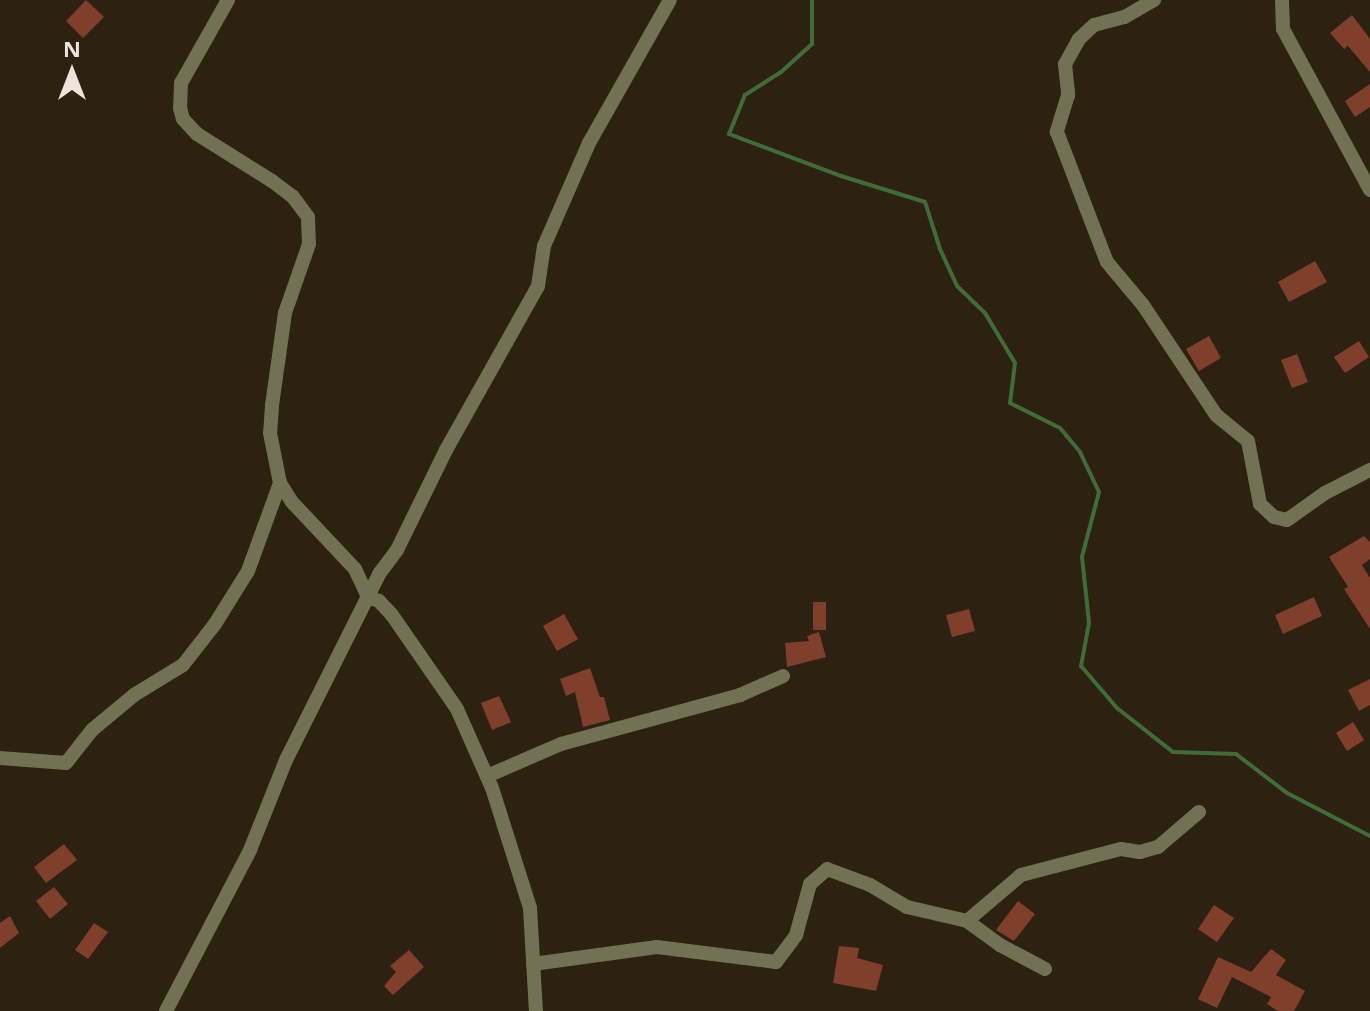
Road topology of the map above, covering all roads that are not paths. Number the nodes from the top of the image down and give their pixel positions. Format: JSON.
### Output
{"nodes":[{"id":1,"x":228,"y":0,"type":"edge"},
{"id":2,"x":670,"y":0,"type":"edge"},
{"id":3,"x":1154,"y":0,"type":"edge"},
{"id":4,"x":1282,"y":0,"type":"edge"},
{"id":5,"x":1370,"y":190,"type":"edge"},
{"id":6,"x":1370,"y":470,"type":"edge"},
{"id":7,"x":280,"y":483,"type":"junction"},
{"id":8,"x":368,"y":597,"type":"junction"},
{"id":9,"x":783,"y":676,"type":"dead end"},
{"id":10,"x":0,"y":758,"type":"edge"},
{"id":11,"x":487,"y":776,"type":"junction"},
{"id":12,"x":1199,"y":812,"type":"dead end"},
{"id":13,"x":967,"y":921,"type":"junction"},
{"id":14,"x":533,"y":964,"type":"junction"},
{"id":15,"x":1045,"y":969,"type":"dead end"},
{"id":16,"x":166,"y":1011,"type":"edge"},
{"id":17,"x":536,"y":1011,"type":"edge"}],
"edges":[{"from":1,"to":7,"type":"street"},
{"from":2,"to":8,"type":"street"},
{"from":3,"to":6,"type":"street"},
{"from":4,"to":5,"type":"street"},
{"from":7,"to":8,"type":"street"},
{"from":7,"to":10,"type":"street"},
{"from":8,"to":11,"type":"street"},
{"from":8,"to":16,"type":"street"},
{"from":9,"to":11,"type":"street"},
{"from":11,"to":14,"type":"street"},
{"from":12,"to":13,"type":"street"},
{"from":13,"to":14,"type":"street"},
{"from":13,"to":15,"type":"street"},
{"from":14,"to":17,"type":"street"}]}
